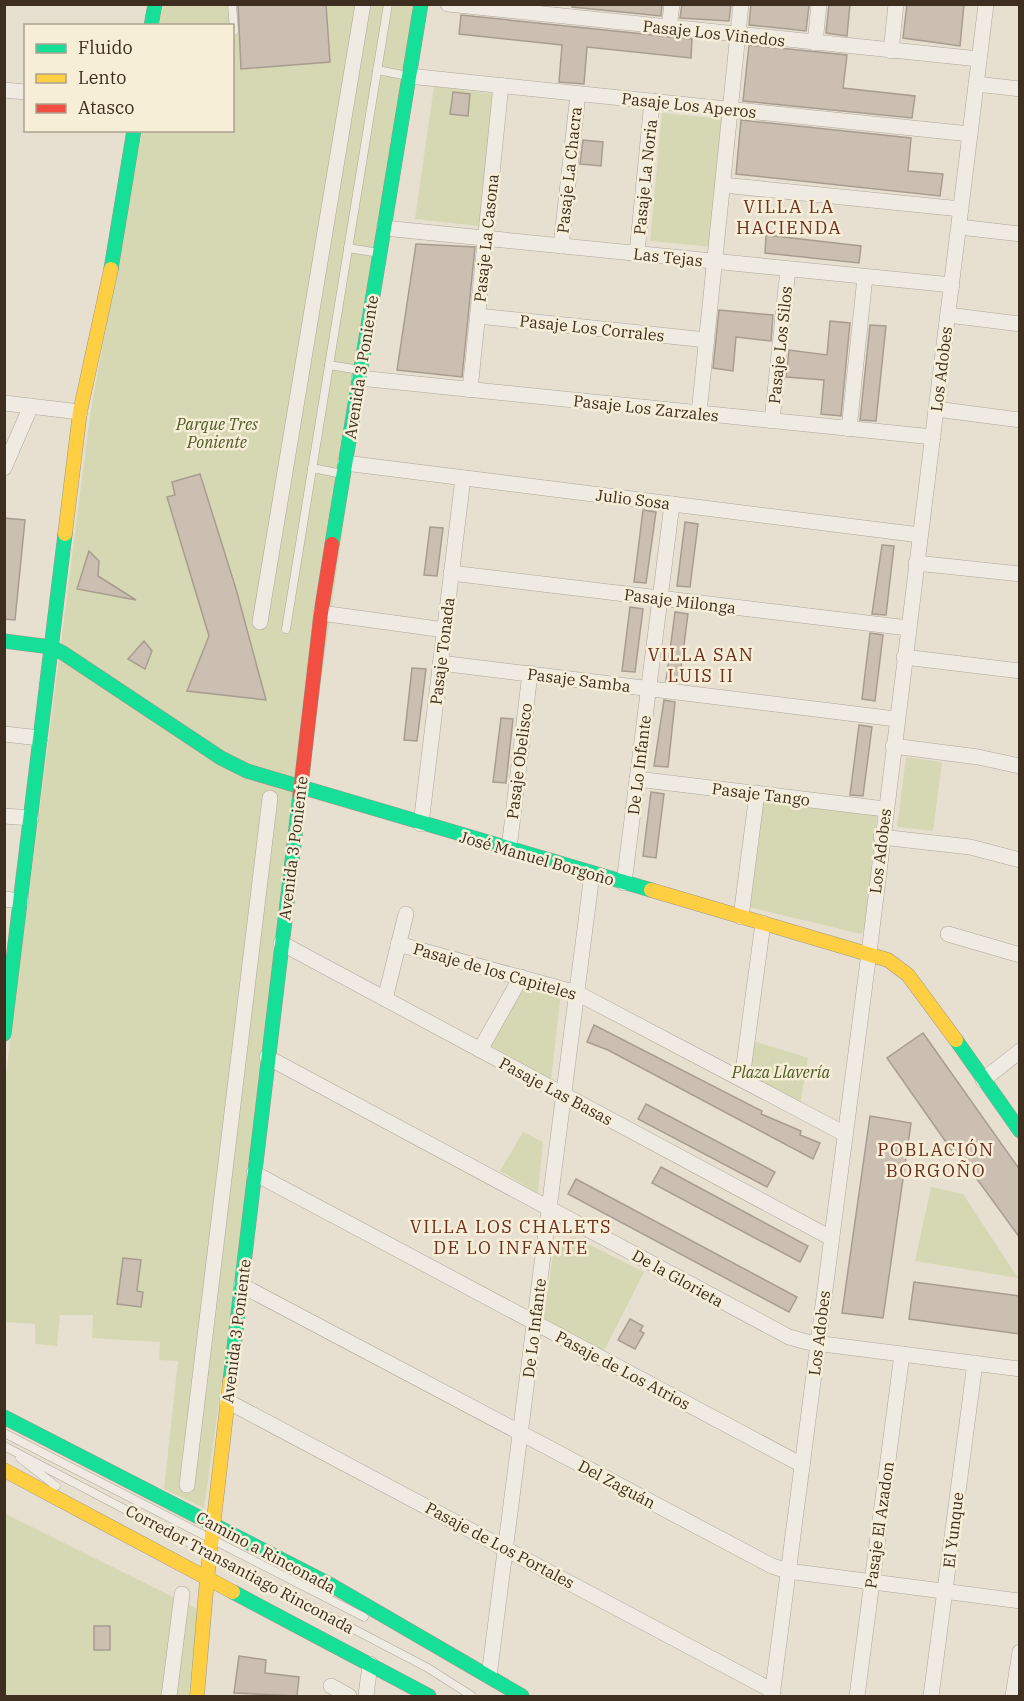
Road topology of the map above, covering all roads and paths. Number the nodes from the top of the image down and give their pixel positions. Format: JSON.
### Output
{"nodes":[{"id":1,"x":155,"y":4,"type":"edge"},
{"id":2,"x":232,"y":4,"type":"edge"},
{"id":3,"x":363,"y":4,"type":"edge"},
{"id":4,"x":388,"y":4,"type":"edge"},
{"id":5,"x":421,"y":4,"type":"edge"},
{"id":6,"x":448,"y":4,"type":"edge"},
{"id":7,"x":600,"y":4,"type":"edge"},
{"id":8,"x":672,"y":4,"type":"edge"},
{"id":9,"x":741,"y":4,"type":"edge"},
{"id":10,"x":819,"y":4,"type":"edge"},
{"id":11,"x":896,"y":4,"type":"edge"},
{"id":12,"x":986,"y":4,"type":"edge"},
{"id":13,"x":530,"y":9,"type":"edge"},
{"id":14,"x":599,"y":21,"type":"junction"},
{"id":15,"x":151,"y":24,"type":"edge"},
{"id":16,"x":233,"y":24,"type":"edge"},
{"id":17,"x":669,"y":28,"type":"junction"},
{"id":18,"x":738,"y":35,"type":"junction"},
{"id":19,"x":815,"y":43,"type":"junction"},
{"id":20,"x":891,"y":51,"type":"junction"},
{"id":21,"x":980,"y":59,"type":"junction"},
{"id":22,"x":377,"y":70,"type":"junction"},
{"id":23,"x":409,"y":76,"type":"junction"},
{"id":24,"x":976,"y":84,"type":"junction"},
{"id":25,"x":501,"y":86,"type":"junction"},
{"id":26,"x":1020,"y":89,"type":"edge"},
{"id":27,"x":4,"y":90,"type":"edge"},
{"id":28,"x":24,"y":92,"type":"edge"},
{"id":29,"x":578,"y":93,"type":"junction"},
{"id":30,"x":652,"y":101,"type":"junction"},
{"id":31,"x":730,"y":109,"type":"junction"},
{"id":32,"x":134,"y":132,"type":"edge"},
{"id":33,"x":970,"y":134,"type":"junction"},
{"id":34,"x":723,"y":185,"type":"junction"},
{"id":35,"x":961,"y":209,"type":"junction"},
{"id":36,"x":959,"y":227,"type":"junction"},
{"id":37,"x":384,"y":228,"type":"junction"},
{"id":38,"x":1020,"y":234,"type":"edge"},
{"id":39,"x":486,"y":238,"type":"junction"},
{"id":40,"x":561,"y":246,"type":"junction"},
{"id":41,"x":348,"y":248,"type":"junction"},
{"id":42,"x":380,"y":253,"type":"junction"},
{"id":43,"x":637,"y":254,"type":"junction"},
{"id":44,"x":715,"y":261,"type":"junction"},
{"id":45,"x":788,"y":269,"type":"junction"},
{"id":46,"x":865,"y":277,"type":"junction"},
{"id":47,"x":952,"y":285,"type":"junction"},
{"id":48,"x":948,"y":315,"type":"junction"},
{"id":49,"x":478,"y":316,"type":"junction"},
{"id":50,"x":1020,"y":324,"type":"edge"},
{"id":51,"x":707,"y":340,"type":"junction"},
{"id":52,"x":329,"y":365,"type":"junction"},
{"id":53,"x":360,"y":374,"type":"junction"},
{"id":54,"x":470,"y":390,"type":"junction"},
{"id":55,"x":4,"y":403,"type":"edge"},
{"id":56,"x":31,"y":406,"type":"junction"},
{"id":57,"x":936,"y":409,"type":"junction"},
{"id":58,"x":80,"y":412,"type":"junction"},
{"id":59,"x":699,"y":413,"type":"junction"},
{"id":60,"x":1020,"y":420,"type":"edge"},
{"id":61,"x":772,"y":421,"type":"junction"},
{"id":62,"x":849,"y":429,"type":"junction"},
{"id":63,"x":933,"y":437,"type":"junction"},
{"id":64,"x":4,"y":468,"type":"edge"},
{"id":65,"x":312,"y":468,"type":"junction"},
{"id":66,"x":344,"y":469,"type":"junction"},
{"id":67,"x":463,"y":478,"type":"junction"},
{"id":68,"x":672,"y":504,"type":"junction"},
{"id":69,"x":920,"y":535,"type":"junction"},
{"id":70,"x":916,"y":563,"type":"junction"},
{"id":71,"x":451,"y":573,"type":"junction"},
{"id":72,"x":1020,"y":574,"type":"edge"},
{"id":73,"x":660,"y":598,"type":"junction"},
{"id":74,"x":321,"y":613,"type":"junction"},
{"id":75,"x":260,"y":622,"type":"dead end"},
{"id":76,"x":908,"y":628,"type":"junction"},
{"id":77,"x":286,"y":629,"type":"dead end"},
{"id":78,"x":445,"y":630,"type":"junction"},
{"id":79,"x":4,"y":641,"type":"edge"},
{"id":80,"x":51,"y":647,"type":"junction"},
{"id":81,"x":904,"y":657,"type":"junction"},
{"id":82,"x":440,"y":663,"type":"junction"},
{"id":83,"x":1020,"y":671,"type":"edge"},
{"id":84,"x":530,"y":673,"type":"junction"},
{"id":85,"x":648,"y":688,"type":"junction"},
{"id":86,"x":896,"y":718,"type":"junction"},
{"id":87,"x":4,"y":734,"type":"edge"},
{"id":88,"x":40,"y":738,"type":"junction"},
{"id":89,"x":893,"y":746,"type":"junction"},
{"id":90,"x":1020,"y":766,"type":"edge"},
{"id":91,"x":637,"y":778,"type":"junction"},
{"id":92,"x":300,"y":789,"type":"junction"},
{"id":93,"x":757,"y":793,"type":"junction"},
{"id":94,"x":270,"y":798,"type":"dead end"},
{"id":95,"x":885,"y":809,"type":"junction"},
{"id":96,"x":4,"y":816,"type":"edge"},
{"id":97,"x":31,"y":818,"type":"junction"},
{"id":98,"x":421,"y":824,"type":"junction"},
{"id":99,"x":881,"y":837,"type":"junction"},
{"id":100,"x":508,"y":849,"type":"junction"},
{"id":101,"x":1020,"y":860,"type":"edge"},
{"id":102,"x":592,"y":874,"type":"junction"},
{"id":103,"x":624,"y":883,"type":"junction"},
{"id":104,"x":4,"y":899,"type":"edge"},
{"id":105,"x":21,"y":901,"type":"junction"},
{"id":106,"x":406,"y":914,"type":"dead end"},
{"id":107,"x":741,"y":917,"type":"junction"},
{"id":108,"x":763,"y":923,"type":"junction"},
{"id":109,"x":948,"y":934,"type":"dead end"},
{"id":110,"x":281,"y":943,"type":"junction"},
{"id":111,"x":398,"y":944,"type":"junction"},
{"id":112,"x":869,"y":953,"type":"junction"},
{"id":113,"x":1020,"y":955,"type":"edge"},
{"id":114,"x":521,"y":977,"type":"junction"},
{"id":115,"x":8,"y":982,"type":"edge"},
{"id":116,"x":577,"y":993,"type":"junction"},
{"id":117,"x":385,"y":999,"type":"junction"},
{"id":118,"x":4,"y":1034,"type":"edge"},
{"id":119,"x":480,"y":1050,"type":"junction"},
{"id":120,"x":1019,"y":1052,"type":"edge"},
{"id":121,"x":267,"y":1057,"type":"junction"},
{"id":122,"x":742,"y":1079,"type":"junction"},
{"id":123,"x":983,"y":1080,"type":"junction"},
{"id":124,"x":564,"y":1095,"type":"junction"},
{"id":125,"x":1020,"y":1131,"type":"edge"},
{"id":126,"x":845,"y":1134,"type":"junction"},
{"id":127,"x":254,"y":1173,"type":"junction"},
{"id":128,"x":549,"y":1207,"type":"junction"},
{"id":129,"x":831,"y":1238,"type":"junction"},
{"id":130,"x":241,"y":1285,"type":"junction"},
{"id":131,"x":534,"y":1322,"type":"junction"},
{"id":132,"x":818,"y":1343,"type":"junction"},
{"id":133,"x":902,"y":1354,"type":"junction"},
{"id":134,"x":975,"y":1363,"type":"junction"},
{"id":135,"x":1020,"y":1369,"type":"edge"},
{"id":136,"x":227,"y":1401,"type":"junction"},
{"id":137,"x":9,"y":1419,"type":"edge"},
{"id":138,"x":520,"y":1432,"type":"junction"},
{"id":139,"x":4,"y":1433,"type":"edge"},
{"id":140,"x":4,"y":1447,"type":"edge"},
{"id":141,"x":802,"y":1465,"type":"junction"},
{"id":142,"x":4,"y":1470,"type":"edge"},
{"id":143,"x":187,"y":1485,"type":"dead end"},
{"id":144,"x":156,"y":1509,"type":"junction"},
{"id":145,"x":111,"y":1528,"type":"junction"},
{"id":146,"x":212,"y":1530,"type":"junction"},
{"id":147,"x":505,"y":1547,"type":"junction"},
{"id":148,"x":210,"y":1552,"type":"junction"},
{"id":149,"x":788,"y":1571,"type":"junction"},
{"id":150,"x":207,"y":1579,"type":"junction"},
{"id":151,"x":871,"y":1582,"type":"junction"},
{"id":152,"x":945,"y":1592,"type":"junction"},
{"id":153,"x":182,"y":1594,"type":"dead end"},
{"id":154,"x":1020,"y":1601,"type":"edge"},
{"id":155,"x":376,"y":1623,"type":"dead end"},
{"id":156,"x":397,"y":1634,"type":"dead end"},
{"id":157,"x":1020,"y":1652,"type":"edge"},
{"id":158,"x":370,"y":1664,"type":"junction"},
{"id":159,"x":489,"y":1676,"type":"junction"},
{"id":160,"x":331,"y":1686,"type":"dead end"},
{"id":161,"x":772,"y":1694,"type":"edge"},
{"id":162,"x":169,"y":1696,"type":"edge"},
{"id":163,"x":197,"y":1696,"type":"edge"},
{"id":164,"x":349,"y":1696,"type":"edge"},
{"id":165,"x":366,"y":1696,"type":"edge"},
{"id":166,"x":429,"y":1696,"type":"edge"},
{"id":167,"x":472,"y":1696,"type":"edge"},
{"id":168,"x":508,"y":1696,"type":"edge"},
{"id":169,"x":522,"y":1696,"type":"edge"},
{"id":170,"x":857,"y":1696,"type":"edge"},
{"id":171,"x":931,"y":1696,"type":"edge"},
{"id":172,"x":1013,"y":1696,"type":"edge"}],
"edges":[{"from":1,"to":15,"type":"main road"},
{"from":2,"to":16,"type":"lane"},
{"from":3,"to":75,"type":"street"},
{"from":4,"to":22,"type":"lane"},
{"from":5,"to":23,"type":"main road","name":"Avenida 3 Poniente"},
{"from":6,"to":13,"type":"street","name":"Pasaje Los Viñedos"},
{"from":7,"to":14,"type":"street"},
{"from":8,"to":17,"type":"street"},
{"from":9,"to":18,"type":"street"},
{"from":10,"to":19,"type":"street"},
{"from":11,"to":20,"type":"street"},
{"from":12,"to":21,"type":"street","name":"Los Adobes"},
{"from":13,"to":14,"type":"street","name":"Pasaje Los Viñedos"},
{"from":14,"to":17,"type":"street","name":"Pasaje Los Viñedos"},
{"from":17,"to":18,"type":"street","name":"Pasaje Los Viñedos"},
{"from":18,"to":19,"type":"street","name":"Pasaje Los Viñedos"},
{"from":18,"to":31,"type":"street"},
{"from":19,"to":20,"type":"street","name":"Pasaje Los Viñedos"},
{"from":20,"to":21,"type":"street","name":"Pasaje Los Viñedos"},
{"from":21,"to":24,"type":"street","name":"Los Adobes"},
{"from":22,"to":23,"type":"lane"},
{"from":22,"to":41,"type":"lane"},
{"from":23,"to":25,"type":"street","name":"Pasaje Los Aperos"},
{"from":23,"to":37,"type":"main road","name":"Avenida 3 Poniente"},
{"from":24,"to":26,"type":"street"},
{"from":24,"to":33,"type":"street","name":"Los Adobes"},
{"from":25,"to":29,"type":"street","name":"Pasaje Los Aperos"},
{"from":25,"to":39,"type":"street","name":"Pasaje La Casona"},
{"from":27,"to":28,"type":"street"},
{"from":29,"to":30,"type":"street","name":"Pasaje Los Aperos"},
{"from":29,"to":40,"type":"street","name":"Pasaje La Chacra"},
{"from":30,"to":31,"type":"street","name":"Pasaje Los Aperos"},
{"from":30,"to":43,"type":"street","name":"Pasaje La Noria"},
{"from":31,"to":33,"type":"street","name":"Pasaje Los Aperos"},
{"from":31,"to":34,"type":"street"},
{"from":32,"to":58,"type":"main road"},
{"from":33,"to":35,"type":"street","name":"Los Adobes"},
{"from":34,"to":35,"type":"street"},
{"from":34,"to":44,"type":"street"},
{"from":35,"to":36,"type":"street","name":"Los Adobes"},
{"from":36,"to":38,"type":"street"},
{"from":36,"to":47,"type":"street","name":"Los Adobes"},
{"from":37,"to":39,"type":"street","name":"Las Tejas"},
{"from":37,"to":42,"type":"main road","name":"Avenida 3 Poniente"},
{"from":39,"to":40,"type":"street","name":"Las Tejas"},
{"from":39,"to":49,"type":"street","name":"Pasaje La Casona"},
{"from":40,"to":43,"type":"street","name":"Las Tejas"},
{"from":41,"to":42,"type":"lane"},
{"from":41,"to":52,"type":"lane"},
{"from":42,"to":53,"type":"main road","name":"Avenida 3 Poniente"},
{"from":43,"to":44,"type":"street","name":"Las Tejas"},
{"from":44,"to":45,"type":"street","name":"Las Tejas"},
{"from":44,"to":51,"type":"street"},
{"from":45,"to":46,"type":"street","name":"Las Tejas"},
{"from":45,"to":61,"type":"street","name":"Pasaje Los Silos"},
{"from":46,"to":47,"type":"street","name":"Las Tejas"},
{"from":46,"to":62,"type":"street"},
{"from":47,"to":48,"type":"street","name":"Los Adobes"},
{"from":48,"to":50,"type":"street"},
{"from":48,"to":57,"type":"street","name":"Los Adobes"},
{"from":49,"to":51,"type":"street","name":"Pasaje Los Corrales"},
{"from":49,"to":54,"type":"street","name":"Pasaje La Casona"},
{"from":51,"to":59,"type":"street"},
{"from":52,"to":53,"type":"lane"},
{"from":52,"to":65,"type":"lane"},
{"from":53,"to":54,"type":"street","name":"Pasaje Los Zarzales"},
{"from":53,"to":66,"type":"main road","name":"Avenida 3 Poniente"},
{"from":54,"to":59,"type":"street","name":"Pasaje Los Zarzales"},
{"from":55,"to":56,"type":"street"},
{"from":56,"to":58,"type":"street"},
{"from":56,"to":64,"type":"street"},
{"from":57,"to":60,"type":"street"},
{"from":57,"to":63,"type":"street","name":"Los Adobes"},
{"from":58,"to":80,"type":"main road"},
{"from":59,"to":61,"type":"street","name":"Pasaje Los Zarzales"},
{"from":61,"to":62,"type":"street","name":"Pasaje Los Zarzales"},
{"from":62,"to":63,"type":"street","name":"Pasaje Los Zarzales"},
{"from":63,"to":69,"type":"street","name":"Los Adobes"},
{"from":65,"to":66,"type":"lane"},
{"from":65,"to":77,"type":"lane"},
{"from":66,"to":67,"type":"street","name":"Julio Sosa"},
{"from":66,"to":74,"type":"main road","name":"Avenida 3 Poniente"},
{"from":67,"to":68,"type":"street","name":"Julio Sosa"},
{"from":67,"to":71,"type":"street","name":"Pasaje Tonada"},
{"from":68,"to":69,"type":"street","name":"Julio Sosa"},
{"from":68,"to":73,"type":"street","name":"De Lo Infante"},
{"from":69,"to":70,"type":"street","name":"Los Adobes"},
{"from":70,"to":72,"type":"street"},
{"from":70,"to":76,"type":"street","name":"Los Adobes"},
{"from":71,"to":73,"type":"street","name":"Pasaje Milonga"},
{"from":71,"to":78,"type":"street","name":"Pasaje Tonada"},
{"from":73,"to":76,"type":"street","name":"Pasaje Milonga"},
{"from":73,"to":85,"type":"street","name":"De Lo Infante"},
{"from":74,"to":78,"type":"street"},
{"from":74,"to":92,"type":"main road","name":"Avenida 3 Poniente"},
{"from":76,"to":81,"type":"street","name":"Los Adobes"},
{"from":78,"to":82,"type":"street","name":"Pasaje Tonada"},
{"from":79,"to":80,"type":"main road","name":"José Manuel Borgoño"},
{"from":80,"to":88,"type":"main road"},
{"from":80,"to":92,"type":"main road","name":"José Manuel Borgoño"},
{"from":81,"to":83,"type":"street"},
{"from":81,"to":86,"type":"street","name":"Los Adobes"},
{"from":82,"to":84,"type":"street","name":"Pasaje Samba"},
{"from":82,"to":98,"type":"street","name":"Pasaje Tonada"},
{"from":84,"to":85,"type":"street","name":"Pasaje Samba"},
{"from":84,"to":100,"type":"street","name":"Pasaje Obelisco"},
{"from":85,"to":86,"type":"street","name":"Pasaje Samba"},
{"from":85,"to":91,"type":"street","name":"De Lo Infante"},
{"from":86,"to":89,"type":"street","name":"Los Adobes"},
{"from":87,"to":88,"type":"street"},
{"from":88,"to":97,"type":"main road"},
{"from":89,"to":90,"type":"street"},
{"from":89,"to":95,"type":"street","name":"Los Adobes"},
{"from":91,"to":93,"type":"street","name":"Pasaje Tango"},
{"from":91,"to":103,"type":"street","name":"De Lo Infante"},
{"from":92,"to":98,"type":"main road","name":"José Manuel Borgoño"},
{"from":92,"to":110,"type":"main road","name":"Avenida 3 Poniente"},
{"from":93,"to":95,"type":"street","name":"Pasaje Tango"},
{"from":93,"to":107,"type":"street"},
{"from":94,"to":143,"type":"street"},
{"from":95,"to":99,"type":"street","name":"Los Adobes"},
{"from":96,"to":97,"type":"street"},
{"from":97,"to":105,"type":"main road"},
{"from":98,"to":100,"type":"main road","name":"José Manuel Borgoño"},
{"from":99,"to":101,"type":"street"},
{"from":99,"to":112,"type":"street","name":"Los Adobes"},
{"from":100,"to":102,"type":"main road","name":"José Manuel Borgoño"},
{"from":102,"to":103,"type":"main road","name":"José Manuel Borgoño"},
{"from":102,"to":116,"type":"street","name":"De Lo Infante"},
{"from":103,"to":107,"type":"main road","name":"José Manuel Borgoño"},
{"from":104,"to":105,"type":"street"},
{"from":105,"to":115,"type":"main road"},
{"from":106,"to":111,"type":"street"},
{"from":107,"to":108,"type":"main road","name":"José Manuel Borgoño"},
{"from":108,"to":112,"type":"main road","name":"José Manuel Borgoño"},
{"from":108,"to":122,"type":"street"},
{"from":109,"to":113,"type":"street"},
{"from":110,"to":117,"type":"street","name":"Pasaje Las Basas"},
{"from":110,"to":121,"type":"main road","name":"Avenida 3 Poniente"},
{"from":111,"to":114,"type":"street","name":"Pasaje de los Capiteles"},
{"from":111,"to":117,"type":"street"},
{"from":112,"to":123,"type":"main road","name":"José Manuel Borgoño"},
{"from":112,"to":126,"type":"street","name":"Los Adobes"},
{"from":114,"to":116,"type":"street","name":"Pasaje de los Capiteles"},
{"from":114,"to":119,"type":"street"},
{"from":115,"to":118,"type":"main road"},
{"from":116,"to":122,"type":"street","name":"Pasaje de los Capiteles"},
{"from":116,"to":124,"type":"street","name":"De Lo Infante"},
{"from":117,"to":119,"type":"street","name":"Pasaje Las Basas"},
{"from":119,"to":124,"type":"street","name":"Pasaje Las Basas"},
{"from":120,"to":123,"type":"street"},
{"from":121,"to":127,"type":"main road","name":"Avenida 3 Poniente"},
{"from":121,"to":128,"type":"street","name":"De la Glorieta"},
{"from":122,"to":126,"type":"street","name":"Pasaje de los Capiteles"},
{"from":123,"to":125,"type":"main road","name":"José Manuel Borgoño"},
{"from":124,"to":128,"type":"street","name":"De Lo Infante"},
{"from":124,"to":129,"type":"street","name":"Pasaje Las Basas"},
{"from":126,"to":129,"type":"street","name":"Los Adobes"},
{"from":127,"to":130,"type":"main road","name":"Avenida 3 Poniente"},
{"from":127,"to":131,"type":"street","name":"Pasaje de Los Atrios"},
{"from":128,"to":131,"type":"street","name":"De Lo Infante"},
{"from":128,"to":132,"type":"street","name":"De la Glorieta"},
{"from":129,"to":132,"type":"street","name":"Los Adobes"},
{"from":130,"to":136,"type":"main road","name":"Avenida 3 Poniente"},
{"from":130,"to":138,"type":"street","name":"Del Zaguán"},
{"from":131,"to":138,"type":"street","name":"De Lo Infante"},
{"from":131,"to":141,"type":"street","name":"Pasaje de Los Atrios"},
{"from":132,"to":133,"type":"street","name":"De la Glorieta"},
{"from":132,"to":141,"type":"street","name":"Los Adobes"},
{"from":133,"to":134,"type":"street","name":"De la Glorieta"},
{"from":133,"to":151,"type":"street","name":"Pasaje El Azadon"},
{"from":134,"to":135,"type":"street","name":"De la Glorieta"},
{"from":134,"to":152,"type":"street","name":"El Yunque"},
{"from":136,"to":146,"type":"main road","name":"Avenida 3 Poniente"},
{"from":136,"to":147,"type":"street","name":"Pasaje de Los Portales"},
{"from":137,"to":144,"type":"lane","name":"Corredor Transantiago Rinconada"},
{"from":137,"to":146,"type":"main road","name":"Camino a Rinconada"},
{"from":138,"to":147,"type":"street","name":"De Lo Infante"},
{"from":138,"to":149,"type":"street","name":"Del Zaguán"},
{"from":139,"to":144,"type":"lane","name":"Corredor Transantiago Rinconada"},
{"from":140,"to":145,"type":"lane","name":"Corredor Transantiago Rinconada"},
{"from":140,"to":148,"type":"lane","name":"Corredor Transantiago Rinconada"},
{"from":141,"to":149,"type":"street","name":"Los Adobes"},
{"from":142,"to":145,"type":"main road"},
{"from":144,"to":146,"type":"lane","name":"Corredor Transantiago Rinconada"},
{"from":145,"to":150,"type":"main road"},
{"from":146,"to":148,"type":"main road","name":"Avenida 3 Poniente"},
{"from":146,"to":155,"type":"lane","name":"Corredor Transantiago Rinconada"},
{"from":146,"to":159,"type":"main road","name":"Camino a Rinconada"},
{"from":147,"to":159,"type":"street","name":"De Lo Infante"},
{"from":147,"to":161,"type":"street","name":"Pasaje de Los Portales"},
{"from":148,"to":150,"type":"main road","name":"Avenida 3 Poniente"},
{"from":148,"to":167,"type":"lane","name":"Corredor Transantiago Rinconada"},
{"from":149,"to":151,"type":"street","name":"Del Zaguán"},
{"from":149,"to":161,"type":"street","name":"Los Adobes"},
{"from":150,"to":158,"type":"main road"},
{"from":150,"to":163,"type":"main road","name":"Avenida 3 Poniente"},
{"from":151,"to":152,"type":"street","name":"Del Zaguán"},
{"from":151,"to":170,"type":"street","name":"Pasaje El Azadon"},
{"from":152,"to":154,"type":"street","name":"Del Zaguán"},
{"from":152,"to":171,"type":"street","name":"El Yunque"},
{"from":153,"to":162,"type":"street"},
{"from":156,"to":168,"type":"lane"},
{"from":157,"to":172,"type":"street"},
{"from":158,"to":165,"type":"street"},
{"from":158,"to":166,"type":"main road"},
{"from":159,"to":169,"type":"main road","name":"Camino a Rinconada"},
{"from":160,"to":164,"type":"street"}]}
